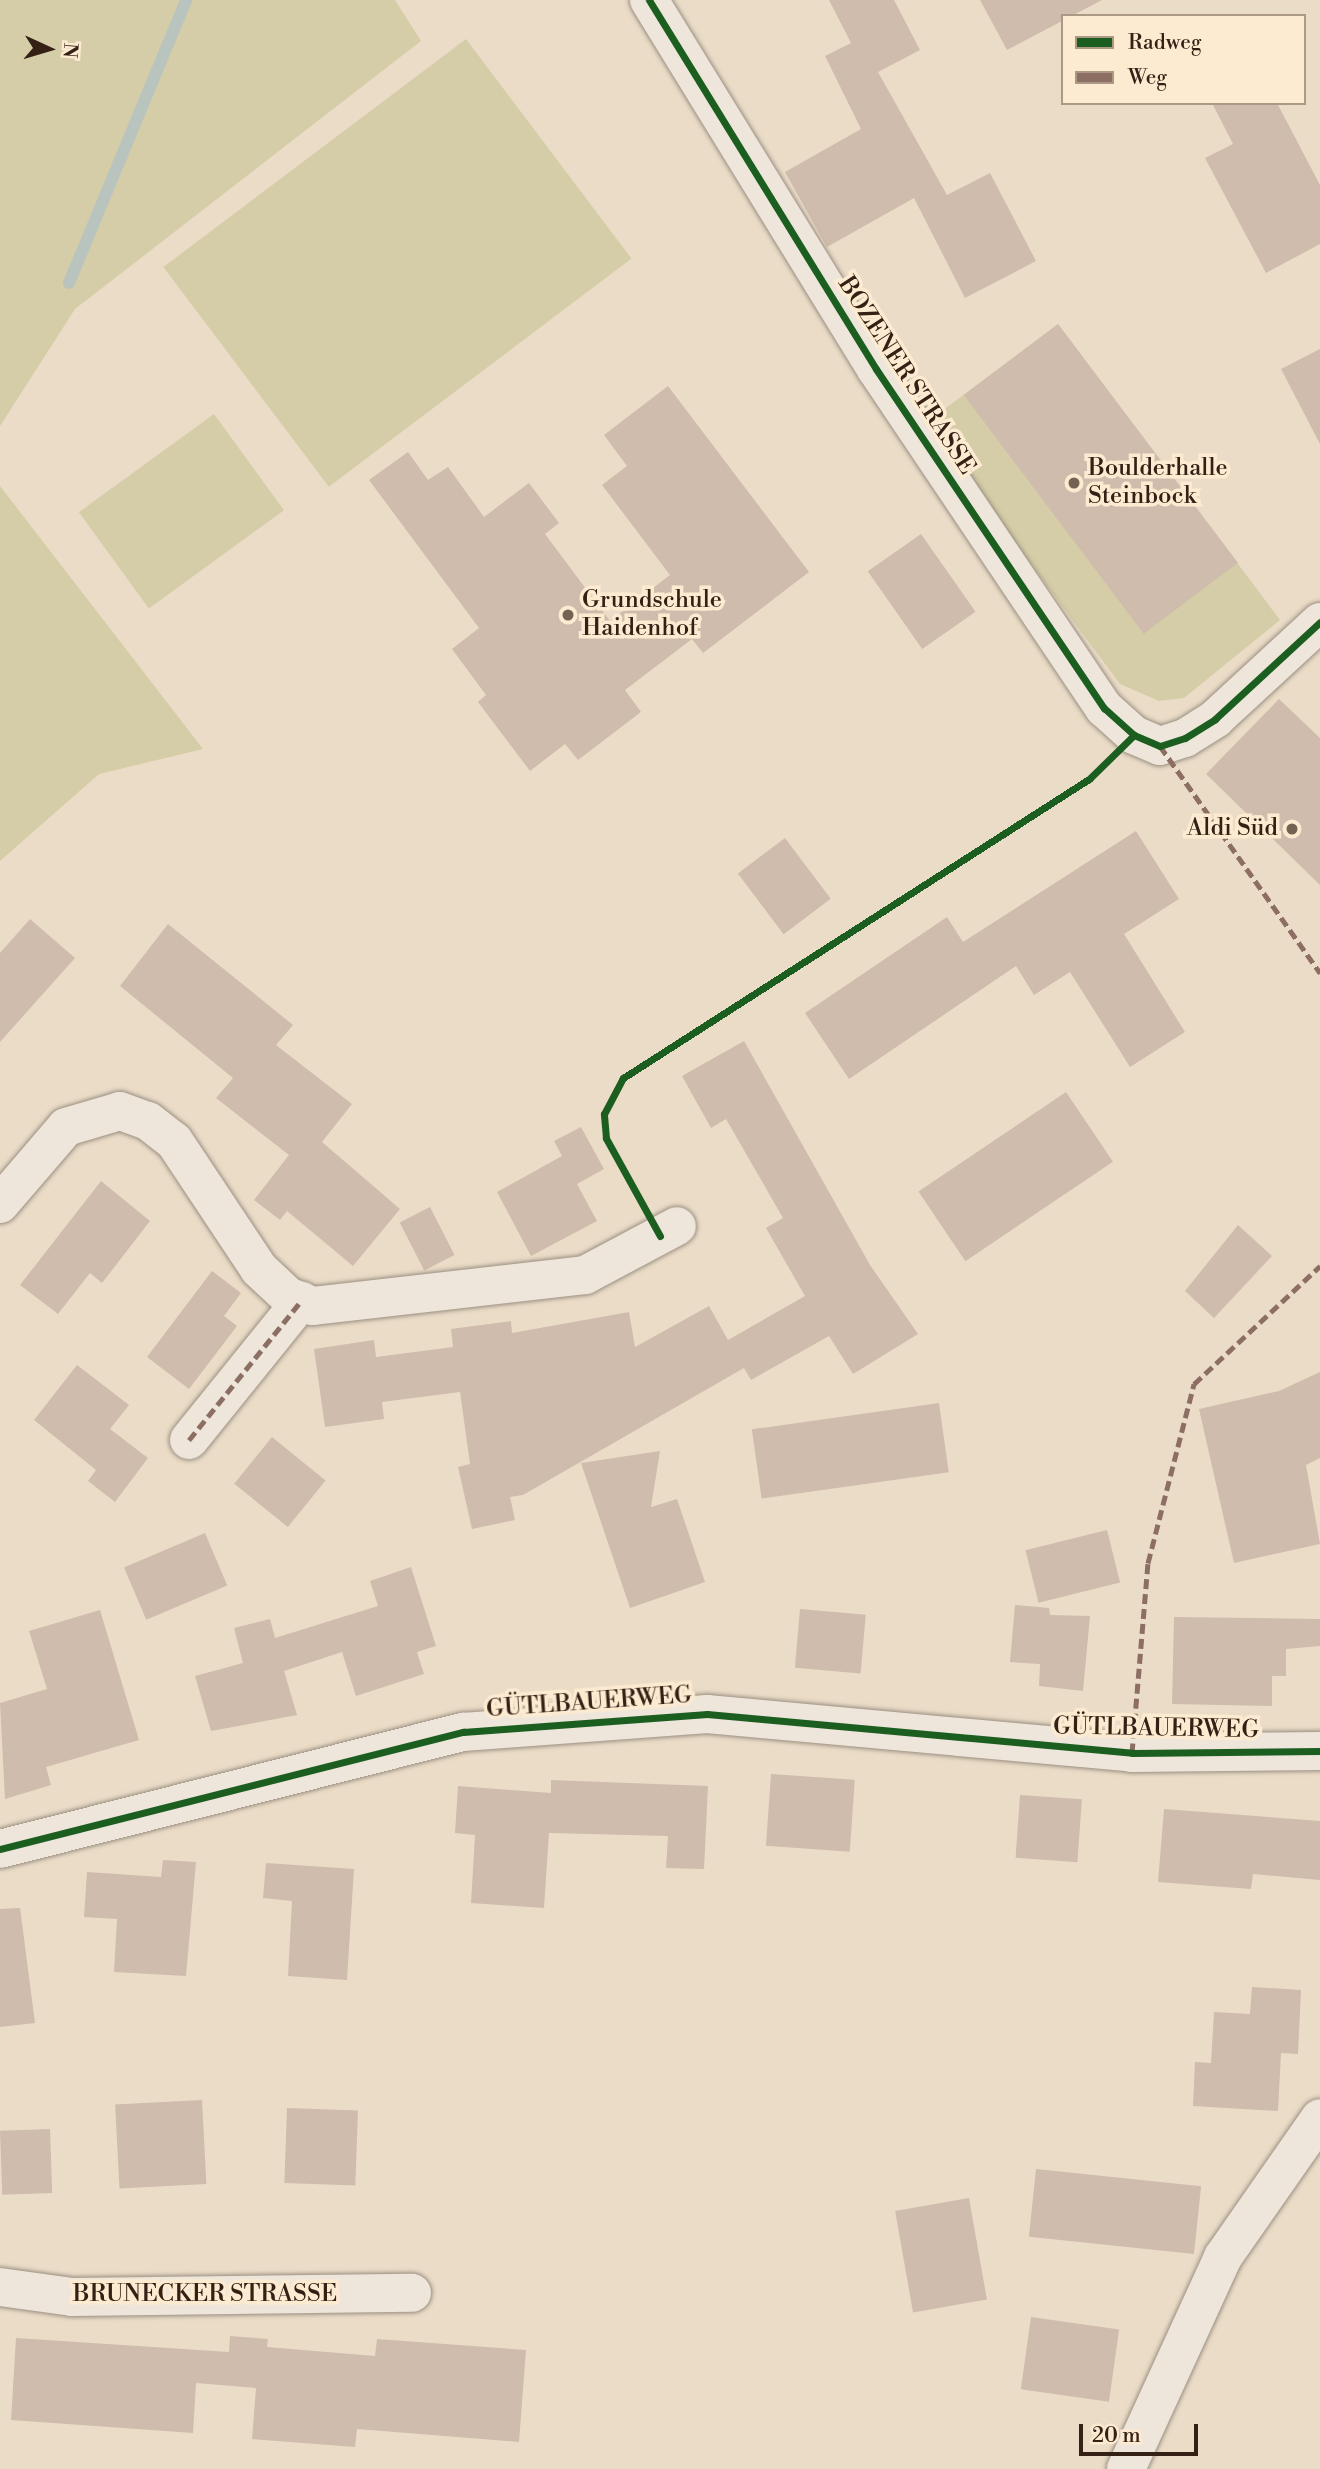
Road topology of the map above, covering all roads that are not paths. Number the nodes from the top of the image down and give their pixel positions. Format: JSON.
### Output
{"nodes":[{"id":1,"x":649,"y":0,"type":"edge"},
{"id":2,"x":1320,"y":622,"type":"edge"},
{"id":3,"x":0,"y":1204,"type":"edge"},
{"id":4,"x":677,"y":1226,"type":"dead end"},
{"id":5,"x":301,"y":1301,"type":"junction"},
{"id":6,"x":189,"y":1440,"type":"dead end"},
{"id":7,"x":1320,"y":1751,"type":"edge"},
{"id":8,"x":0,"y":1849,"type":"edge"},
{"id":9,"x":1320,"y":2118,"type":"edge"},
{"id":10,"x":0,"y":2287,"type":"edge"},
{"id":11,"x":412,"y":2293,"type":"dead end"},
{"id":12,"x":1126,"y":2469,"type":"edge"}],
"edges":[{"from":1,"to":2,"type":"street","name":"BOZENER STRASSE"},
{"from":3,"to":5,"type":"street"},
{"from":4,"to":5,"type":"street"},
{"from":5,"to":6,"type":"street"},
{"from":7,"to":8,"type":"street","name":"GÜTLBAUERWEG"},
{"from":9,"to":12,"type":"street"},
{"from":10,"to":11,"type":"street","name":"BRUNECKER STRASSE"}]}
